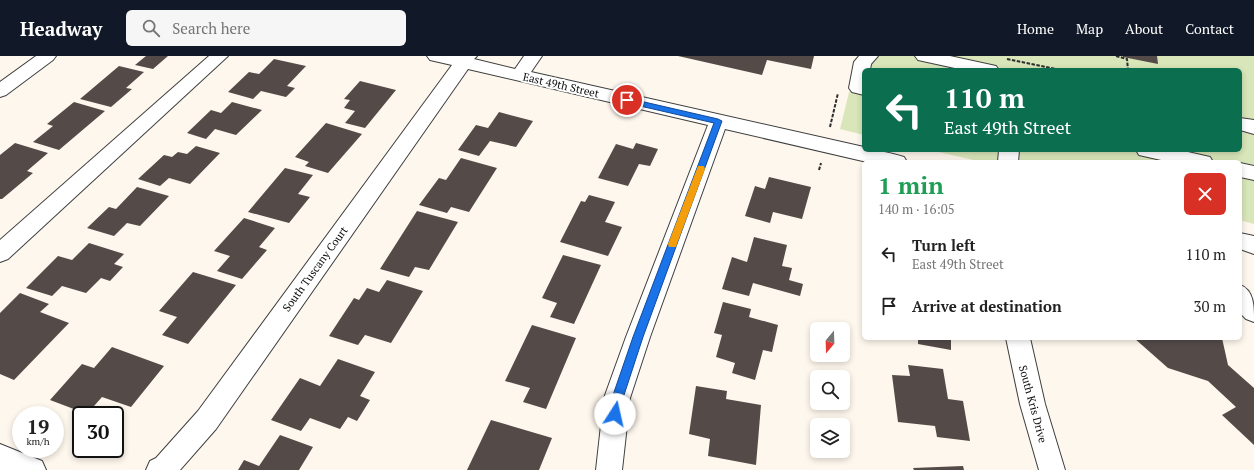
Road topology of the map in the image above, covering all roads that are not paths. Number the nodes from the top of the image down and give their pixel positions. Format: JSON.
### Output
{"nodes":[{"id":1,"x":48,"y":56,"type":"edge"},
{"id":2,"x":219,"y":56,"type":"edge"},
{"id":3,"x":436,"y":56,"type":"edge"},
{"id":4,"x":533,"y":56,"type":"edge"},
{"id":5,"x":869,"y":56,"type":"edge"},
{"id":6,"x":924,"y":56,"type":"edge"},
{"id":7,"x":466,"y":59,"type":"edge"},
{"id":8,"x":981,"y":68,"type":"edge"},
{"id":9,"x":520,"y":75,"type":"junction"},
{"id":10,"x":862,"y":89,"type":"edge"},
{"id":11,"x":0,"y":91,"type":"edge"},
{"id":12,"x":718,"y":121,"type":"junction"},
{"id":13,"x":1242,"y":124,"type":"edge"},
{"id":14,"x":1254,"y":127,"type":"edge"},
{"id":15,"x":1156,"y":152,"type":"edge"},
{"id":16,"x":888,"y":160,"type":"edge"},
{"id":17,"x":1194,"y":160,"type":"edge"},
{"id":18,"x":1242,"y":170,"type":"edge"},
{"id":19,"x":1254,"y":173,"type":"edge"},
{"id":20,"x":1242,"y":242,"type":"edge"},
{"id":21,"x":1254,"y":245,"type":"edge"},
{"id":22,"x":0,"y":253,"type":"edge"},
{"id":23,"x":1242,"y":300,"type":"edge"},
{"id":24,"x":1254,"y":312,"type":"edge"},
{"id":25,"x":1018,"y":340,"type":"edge"},
{"id":26,"x":0,"y":457,"type":"edge"},
{"id":27,"x":33,"y":470,"type":"edge"},
{"id":28,"x":160,"y":470,"type":"edge"},
{"id":29,"x":608,"y":470,"type":"edge"},
{"id":30,"x":1052,"y":470,"type":"edge"}],
"edges":[{"from":1,"to":11,"type":"street"},
{"from":2,"to":22,"type":"street"},
{"from":3,"to":7,"type":"street","name":"East 49th Street"},
{"from":4,"to":9,"type":"street"},
{"from":5,"to":10,"type":"street"},
{"from":6,"to":8,"type":"street"},
{"from":7,"to":9,"type":"street","name":"East 49th Street"},
{"from":7,"to":28,"type":"street","name":"South Tuscany Court"},
{"from":9,"to":12,"type":"street","name":"East 49th Street"},
{"from":12,"to":16,"type":"street","name":"East 49th Street"},
{"from":12,"to":29,"type":"street"},
{"from":13,"to":14,"type":"street"},
{"from":15,"to":17,"type":"street"},
{"from":18,"to":19,"type":"street"},
{"from":20,"to":21,"type":"street"},
{"from":23,"to":24,"type":"street"},
{"from":25,"to":30,"type":"street","name":"South Kris Drive"},
{"from":26,"to":27,"type":"street"}]}
